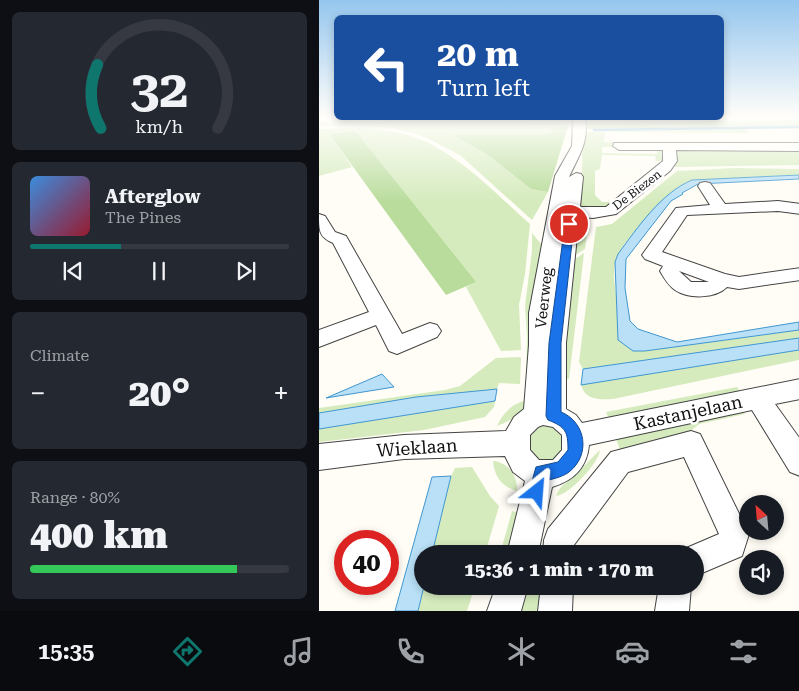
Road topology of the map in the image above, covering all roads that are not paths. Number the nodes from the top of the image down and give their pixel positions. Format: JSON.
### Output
{"nodes":[{"id":1,"x":576,"y":146,"type":"edge"},
{"id":2,"x":619,"y":146,"type":"dead end"},
{"id":3,"x":669,"y":146,"type":"junction"},
{"id":4,"x":799,"y":147,"type":"edge"},
{"id":5,"x":705,"y":186,"type":"dead end"},
{"id":6,"x":720,"y":209,"type":"junction"},
{"id":7,"x":799,"y":209,"type":"edge"},
{"id":8,"x":563,"y":212,"type":"junction"},
{"id":9,"x":319,"y":219,"type":"edge"},
{"id":10,"x":799,"y":274,"type":"edge"},
{"id":11,"x":381,"y":315,"type":"junction"},
{"id":12,"x":430,"y":331,"type":"dead end"},
{"id":13,"x":319,"y":339,"type":"edge"},
{"id":14,"x":799,"y":389,"type":"edge"},
{"id":15,"x":758,"y":398,"type":"junction"},
{"id":16,"x":545,"y":416,"type":"junction"},
{"id":17,"x":791,"y":435,"type":"edge"},
{"id":18,"x":576,"y":436,"type":"junction"},
{"id":19,"x":515,"y":444,"type":"junction"},
{"id":20,"x":319,"y":457,"type":"edge"},
{"id":21,"x":799,"y":463,"type":"edge"},
{"id":22,"x":541,"y":473,"type":"junction"},
{"id":23,"x":524,"y":545,"type":"edge"},
{"id":24,"x":559,"y":545,"type":"edge"},
{"id":25,"x":704,"y":556,"type":"edge"},
{"id":26,"x":509,"y":595,"type":"edge"},
{"id":27,"x":556,"y":595,"type":"edge"},
{"id":28,"x":674,"y":595,"type":"edge"},
{"id":29,"x":504,"y":611,"type":"edge"},
{"id":30,"x":555,"y":611,"type":"edge"},
{"id":31,"x":672,"y":611,"type":"edge"}],
"edges":[{"from":1,"to":8,"type":"street","name":"Veerweg"},
{"from":2,"to":3,"type":"street","name":"De Biezen"},
{"from":3,"to":4,"type":"street","name":"De Biezen"},
{"from":3,"to":8,"type":"street","name":"De Biezen"},
{"from":5,"to":6,"type":"street"},
{"from":6,"to":7,"type":"street"},
{"from":6,"to":10,"type":"street"},
{"from":8,"to":16,"type":"street","name":"Veerweg"},
{"from":9,"to":11,"type":"street"},
{"from":11,"to":12,"type":"street"},
{"from":11,"to":13,"type":"street"},
{"from":14,"to":15,"type":"street","name":"Kastanjelaan"},
{"from":15,"to":17,"type":"street"},
{"from":15,"to":18,"type":"street","name":"Kastanjelaan"},
{"from":16,"to":18,"type":"street"},
{"from":16,"to":19,"type":"street"},
{"from":17,"to":21,"type":"street"},
{"from":18,"to":22,"type":"street"},
{"from":19,"to":20,"type":"street","name":"Wieklaan"},
{"from":19,"to":22,"type":"street"},
{"from":22,"to":23,"type":"street"},
{"from":24,"to":25,"type":"street"},
{"from":26,"to":29,"type":"street"},
{"from":27,"to":30,"type":"street"},
{"from":28,"to":31,"type":"street"}]}
